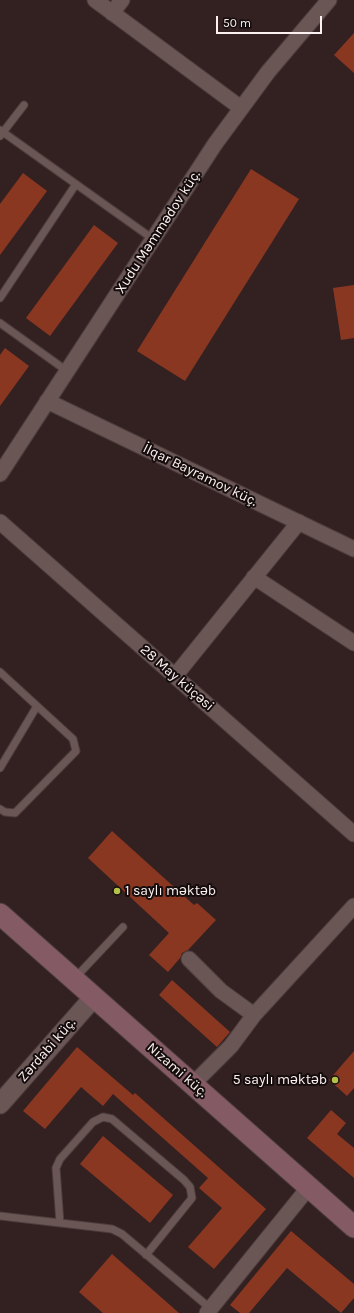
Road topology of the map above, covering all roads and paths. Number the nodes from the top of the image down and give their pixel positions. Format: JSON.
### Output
{"nodes":[{"id":1,"x":95,"y":0,"type":"edge"},
{"id":2,"x":122,"y":0,"type":"edge"},
{"id":3,"x":329,"y":0,"type":"edge"},
{"id":4,"x":112,"y":13,"type":"junction"},
{"id":5,"x":24,"y":105,"type":"dead end"},
{"id":6,"x":241,"y":108,"type":"junction"},
{"id":7,"x":1,"y":133,"type":"edge"},
{"id":8,"x":76,"y":184,"type":"junction"},
{"id":9,"x":153,"y":239,"type":"junction"},
{"id":10,"x":0,"y":298,"type":"edge"},
{"id":11,"x":0,"y":323,"type":"edge"},
{"id":12,"x":67,"y":371,"type":"junction"},
{"id":13,"x":47,"y":401,"type":"junction"},
{"id":14,"x":0,"y":474,"type":"edge"},
{"id":15,"x":0,"y":522,"type":"edge"},
{"id":16,"x":299,"y":522,"type":"junction"},
{"id":17,"x":354,"y":549,"type":"edge"},
{"id":18,"x":254,"y":577,"type":"junction"},
{"id":19,"x":354,"y":643,"type":"edge"},
{"id":20,"x":0,"y":672,"type":"edge"},
{"id":21,"x":175,"y":676,"type":"junction"},
{"id":22,"x":37,"y":706,"type":"junction"},
{"id":23,"x":0,"y":768,"type":"edge"},
{"id":24,"x":0,"y":809,"type":"edge"},
{"id":25,"x":354,"y":834,"type":"edge"},
{"id":26,"x":354,"y":906,"type":"edge"},
{"id":27,"x":0,"y":914,"type":"edge"},
{"id":28,"x":122,"y":927,"type":"dead end"},
{"id":29,"x":189,"y":959,"type":"dead end"},
{"id":30,"x":73,"y":980,"type":"junction"},
{"id":31,"x":94,"y":997,"type":"junction"},
{"id":32,"x":254,"y":1014,"type":"junction"},
{"id":33,"x":193,"y":1084,"type":"junction"},
{"id":34,"x":0,"y":1104,"type":"edge"},
{"id":35,"x":309,"y":1187,"type":"junction"},
{"id":36,"x":0,"y":1216,"type":"edge"},
{"id":37,"x":60,"y":1223,"type":"junction"},
{"id":38,"x":354,"y":1227,"type":"edge"},
{"id":39,"x":146,"y":1255,"type":"junction"},
{"id":40,"x":211,"y":1312,"type":"edge"}],
"edges":[{"from":1,"to":4,"type":"street"},
{"from":2,"to":4,"type":"street"},
{"from":3,"to":6,"type":"street","name":"Xudu Məmmədov küç."},
{"from":4,"to":6,"type":"street"},
{"from":5,"to":7,"type":"lane"},
{"from":6,"to":9,"type":"street","name":"Xudu Məmmədov küç."},
{"from":7,"to":8,"type":"lane"},
{"from":8,"to":9,"type":"lane"},
{"from":8,"to":10,"type":"lane"},
{"from":9,"to":12,"type":"street","name":"Xudu Məmmədov küç."},
{"from":11,"to":12,"type":"lane"},
{"from":12,"to":13,"type":"street","name":"Xudu Məmmədov küç."},
{"from":13,"to":14,"type":"street","name":"Xudu Məmmədov küç."},
{"from":13,"to":16,"type":"street","name":"İlqar Bayramov küç."},
{"from":15,"to":21,"type":"street","name":"28 May küçəsi"},
{"from":16,"to":17,"type":"street","name":"İlqar Bayramov küç."},
{"from":16,"to":18,"type":"street"},
{"from":18,"to":19,"type":"street"},
{"from":18,"to":21,"type":"street"},
{"from":20,"to":22,"type":"lane"},
{"from":21,"to":25,"type":"street","name":"28 May küçəsi"},
{"from":22,"to":23,"type":"lane"},
{"from":22,"to":24,"type":"lane"},
{"from":26,"to":32,"type":"street"},
{"from":27,"to":30,"type":"main road","name":"Nizami küç."},
{"from":28,"to":30,"type":"lane"},
{"from":29,"to":32,"type":"street"},
{"from":30,"to":31,"type":"main road","name":"Nizami küç."},
{"from":31,"to":33,"type":"main road","name":"Nizami küç."},
{"from":31,"to":34,"type":"street","name":"Zərdabi küç."},
{"from":32,"to":33,"type":"street"},
{"from":33,"to":35,"type":"main road","name":"Nizami küç."},
{"from":35,"to":38,"type":"main road","name":"Nizami küç."},
{"from":35,"to":40,"type":"street"},
{"from":36,"to":37,"type":"lane"},
{"from":37,"to":39,"type":"lane"},
{"from":37,"to":39,"type":"lane"},
{"from":39,"to":40,"type":"lane"}]}
